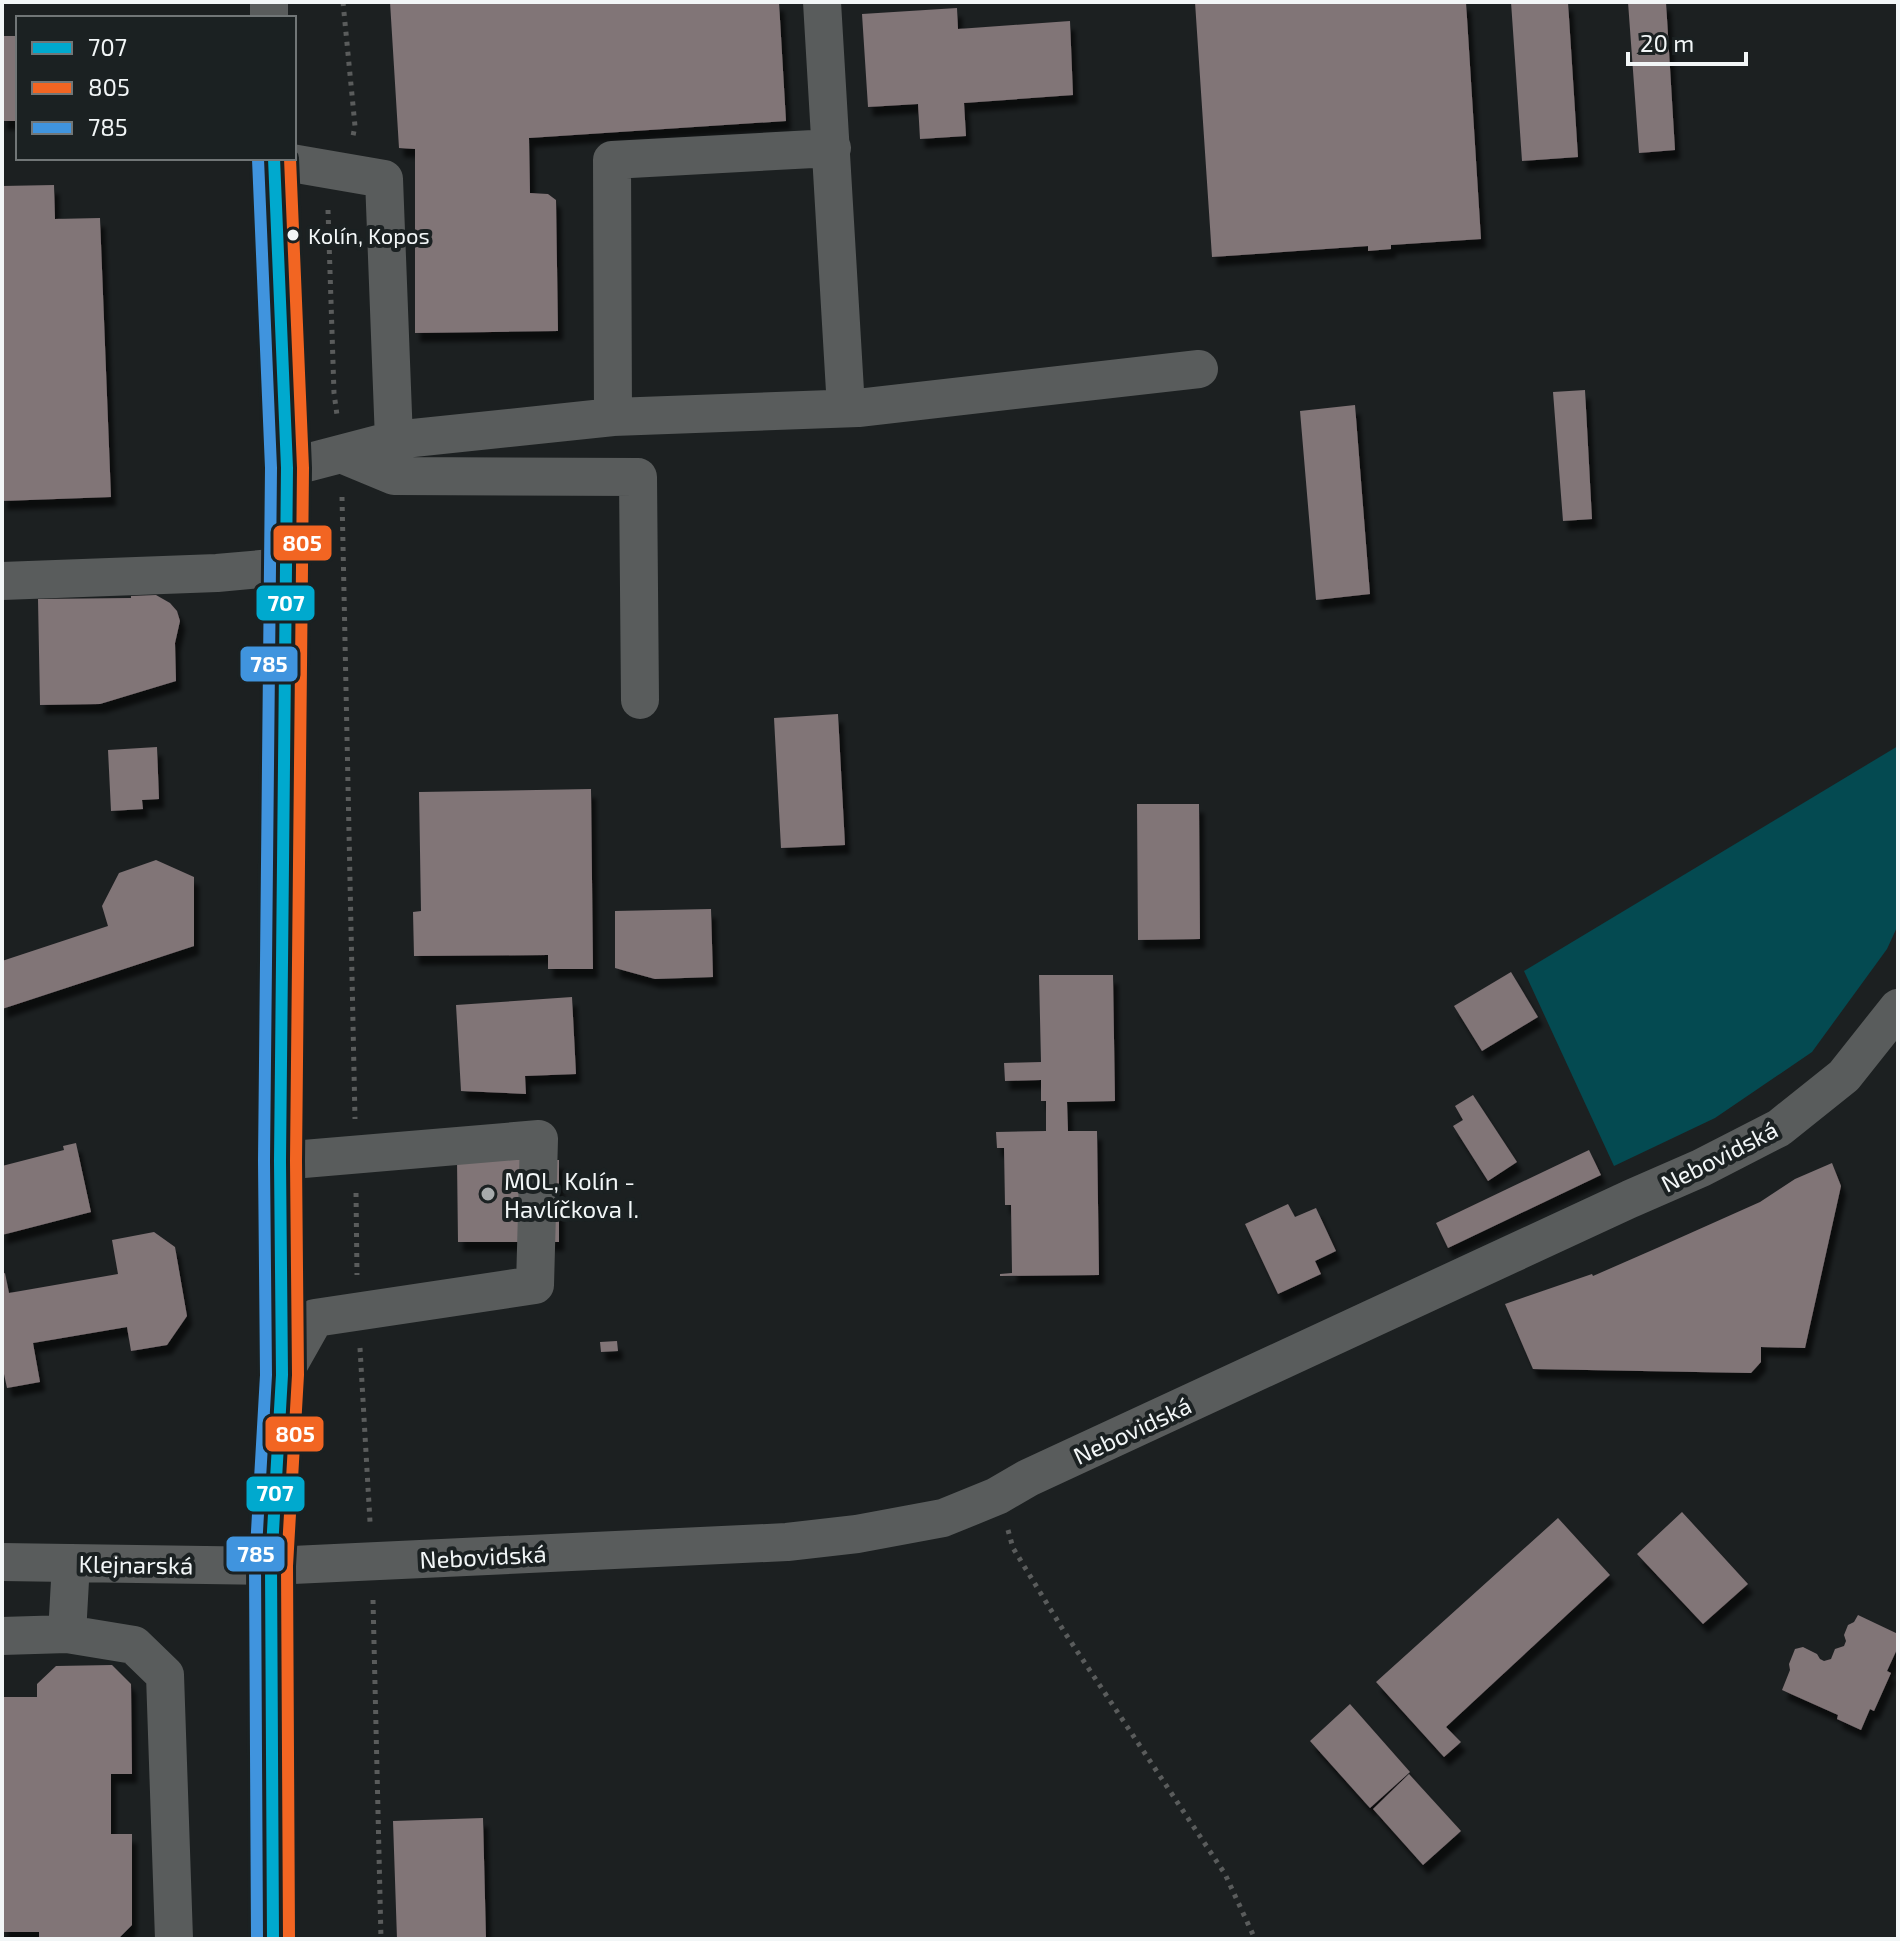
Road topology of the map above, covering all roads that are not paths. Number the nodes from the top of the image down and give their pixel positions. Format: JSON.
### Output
{"nodes":[{"id":1,"x":822,"y":2,"type":"edge"},
{"id":2,"x":832,"y":148,"type":"junction"},
{"id":3,"x":274,"y":160,"type":"edge"},
{"id":4,"x":279,"y":160,"type":"edge"},
{"id":5,"x":1199,"y":369,"type":"dead end"},
{"id":6,"x":846,"y":408,"type":"junction"},
{"id":7,"x":613,"y":417,"type":"junction"},
{"id":8,"x":394,"y":440,"type":"junction"},
{"id":9,"x":341,"y":454,"type":"junction"},
{"id":10,"x":287,"y":468,"type":"junction"},
{"id":11,"x":284,"y":567,"type":"junction"},
{"id":12,"x":2,"y":581,"type":"edge"},
{"id":13,"x":640,"y":700,"type":"dead end"},
{"id":14,"x":1898,"y":1008,"type":"edge"},
{"id":15,"x":280,"y":1161,"type":"junction"},
{"id":16,"x":282,"y":1375,"type":"junction"},
{"id":17,"x":2,"y":1562,"type":"edge"},
{"id":18,"x":71,"y":1563,"type":"junction"},
{"id":19,"x":271,"y":1566,"type":"junction"},
{"id":20,"x":67,"y":1634,"type":"junction"},
{"id":21,"x":2,"y":1636,"type":"edge"},
{"id":22,"x":174,"y":1939,"type":"edge"},
{"id":23,"x":273,"y":1939,"type":"edge"}],
"edges":[{"from":1,"to":2,"type":"street"},
{"from":2,"to":6,"type":"street"},
{"from":2,"to":7,"type":"street"},
{"from":3,"to":10,"type":"street"},
{"from":4,"to":8,"type":"street"},
{"from":5,"to":6,"type":"street"},
{"from":6,"to":7,"type":"street"},
{"from":7,"to":8,"type":"street"},
{"from":8,"to":9,"type":"street"},
{"from":9,"to":10,"type":"street"},
{"from":9,"to":13,"type":"street"},
{"from":10,"to":11,"type":"street"},
{"from":11,"to":12,"type":"street"},
{"from":11,"to":15,"type":"street"},
{"from":14,"to":19,"type":"street","name":"Nebovidská"},
{"from":15,"to":16,"type":"street"},
{"from":15,"to":16,"type":"street"},
{"from":16,"to":19,"type":"street"},
{"from":17,"to":18,"type":"street","name":"Klejnarská"},
{"from":18,"to":19,"type":"street","name":"Klejnarská"},
{"from":18,"to":20,"type":"street"},
{"from":19,"to":23,"type":"street"},
{"from":20,"to":21,"type":"street"},
{"from":20,"to":22,"type":"street"}]}
